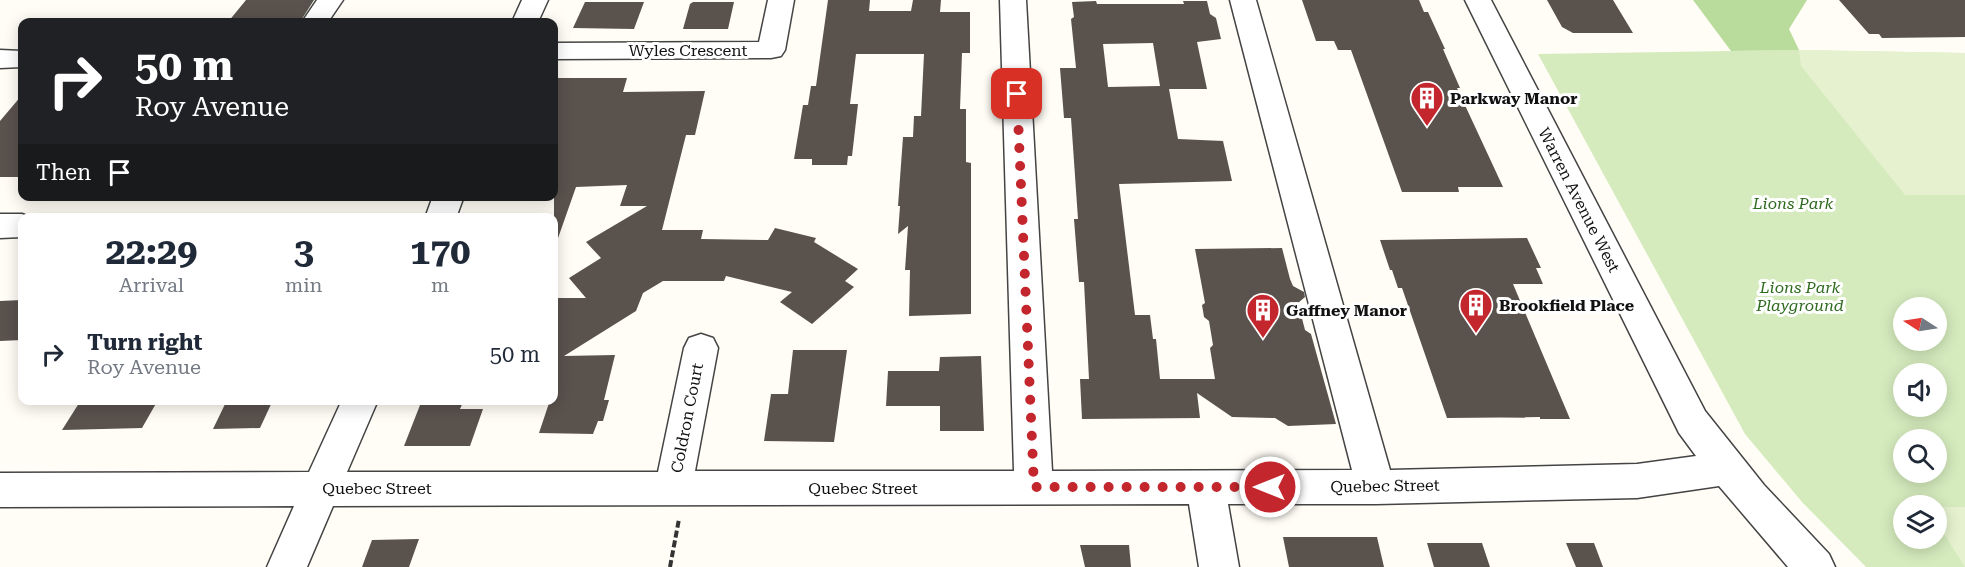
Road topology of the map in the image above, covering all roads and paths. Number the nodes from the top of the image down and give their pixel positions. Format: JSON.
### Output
{"nodes":[{"id":1,"x":330,"y":0,"type":"edge"},
{"id":2,"x":535,"y":0,"type":"edge"},
{"id":3,"x":781,"y":0,"type":"edge"},
{"id":4,"x":1013,"y":0,"type":"edge"},
{"id":5,"x":1243,"y":0,"type":"edge"},
{"id":6,"x":1478,"y":0,"type":"edge"},
{"id":7,"x":318,"y":18,"type":"edge"},
{"id":8,"x":527,"y":18,"type":"edge"},
{"id":9,"x":558,"y":51,"type":"edge"},
{"id":10,"x":0,"y":59,"type":"edge"},
{"id":11,"x":18,"y":59,"type":"edge"},
{"id":12,"x":0,"y":226,"type":"edge"},
{"id":13,"x":18,"y":226,"type":"edge"},
{"id":14,"x":701,"y":348,"type":"dead end"},
{"id":15,"x":358,"y":405,"type":"edge"},
{"id":16,"x":1725,"y":469,"type":"junction"},
{"id":17,"x":1034,"y":487,"type":"junction"},
{"id":18,"x":1206,"y":487,"type":"junction"},
{"id":19,"x":1376,"y":487,"type":"junction"},
{"id":20,"x":321,"y":488,"type":"junction"},
{"id":21,"x":673,"y":489,"type":"junction"},
{"id":22,"x":0,"y":490,"type":"edge"},
{"id":23,"x":287,"y":567,"type":"edge"},
{"id":24,"x":670,"y":567,"type":"edge"},
{"id":25,"x":1219,"y":567,"type":"edge"},
{"id":26,"x":1815,"y":567,"type":"edge"}],
"edges":[{"from":1,"to":7,"type":"street"},
{"from":2,"to":8,"type":"street"},
{"from":3,"to":9,"type":"street","name":"Wyles Crescent"},
{"from":4,"to":17,"type":"street"},
{"from":5,"to":19,"type":"street"},
{"from":6,"to":16,"type":"street","name":"Warren Avenue West"},
{"from":10,"to":11,"type":"street"},
{"from":12,"to":13,"type":"street"},
{"from":14,"to":21,"type":"street","name":"Coldron Court"},
{"from":15,"to":20,"type":"street"},
{"from":16,"to":19,"type":"street","name":"Quebec Street"},
{"from":16,"to":26,"type":"street","name":"Warren Avenue West"},
{"from":17,"to":18,"type":"street","name":"Quebec Street"},
{"from":17,"to":21,"type":"street","name":"Quebec Street"},
{"from":18,"to":19,"type":"street","name":"Quebec Street"},
{"from":18,"to":25,"type":"street"},
{"from":20,"to":21,"type":"street","name":"Quebec Street"},
{"from":20,"to":22,"type":"street","name":"Quebec Street"},
{"from":20,"to":23,"type":"street"},
{"from":21,"to":24,"type":"path"}]}
